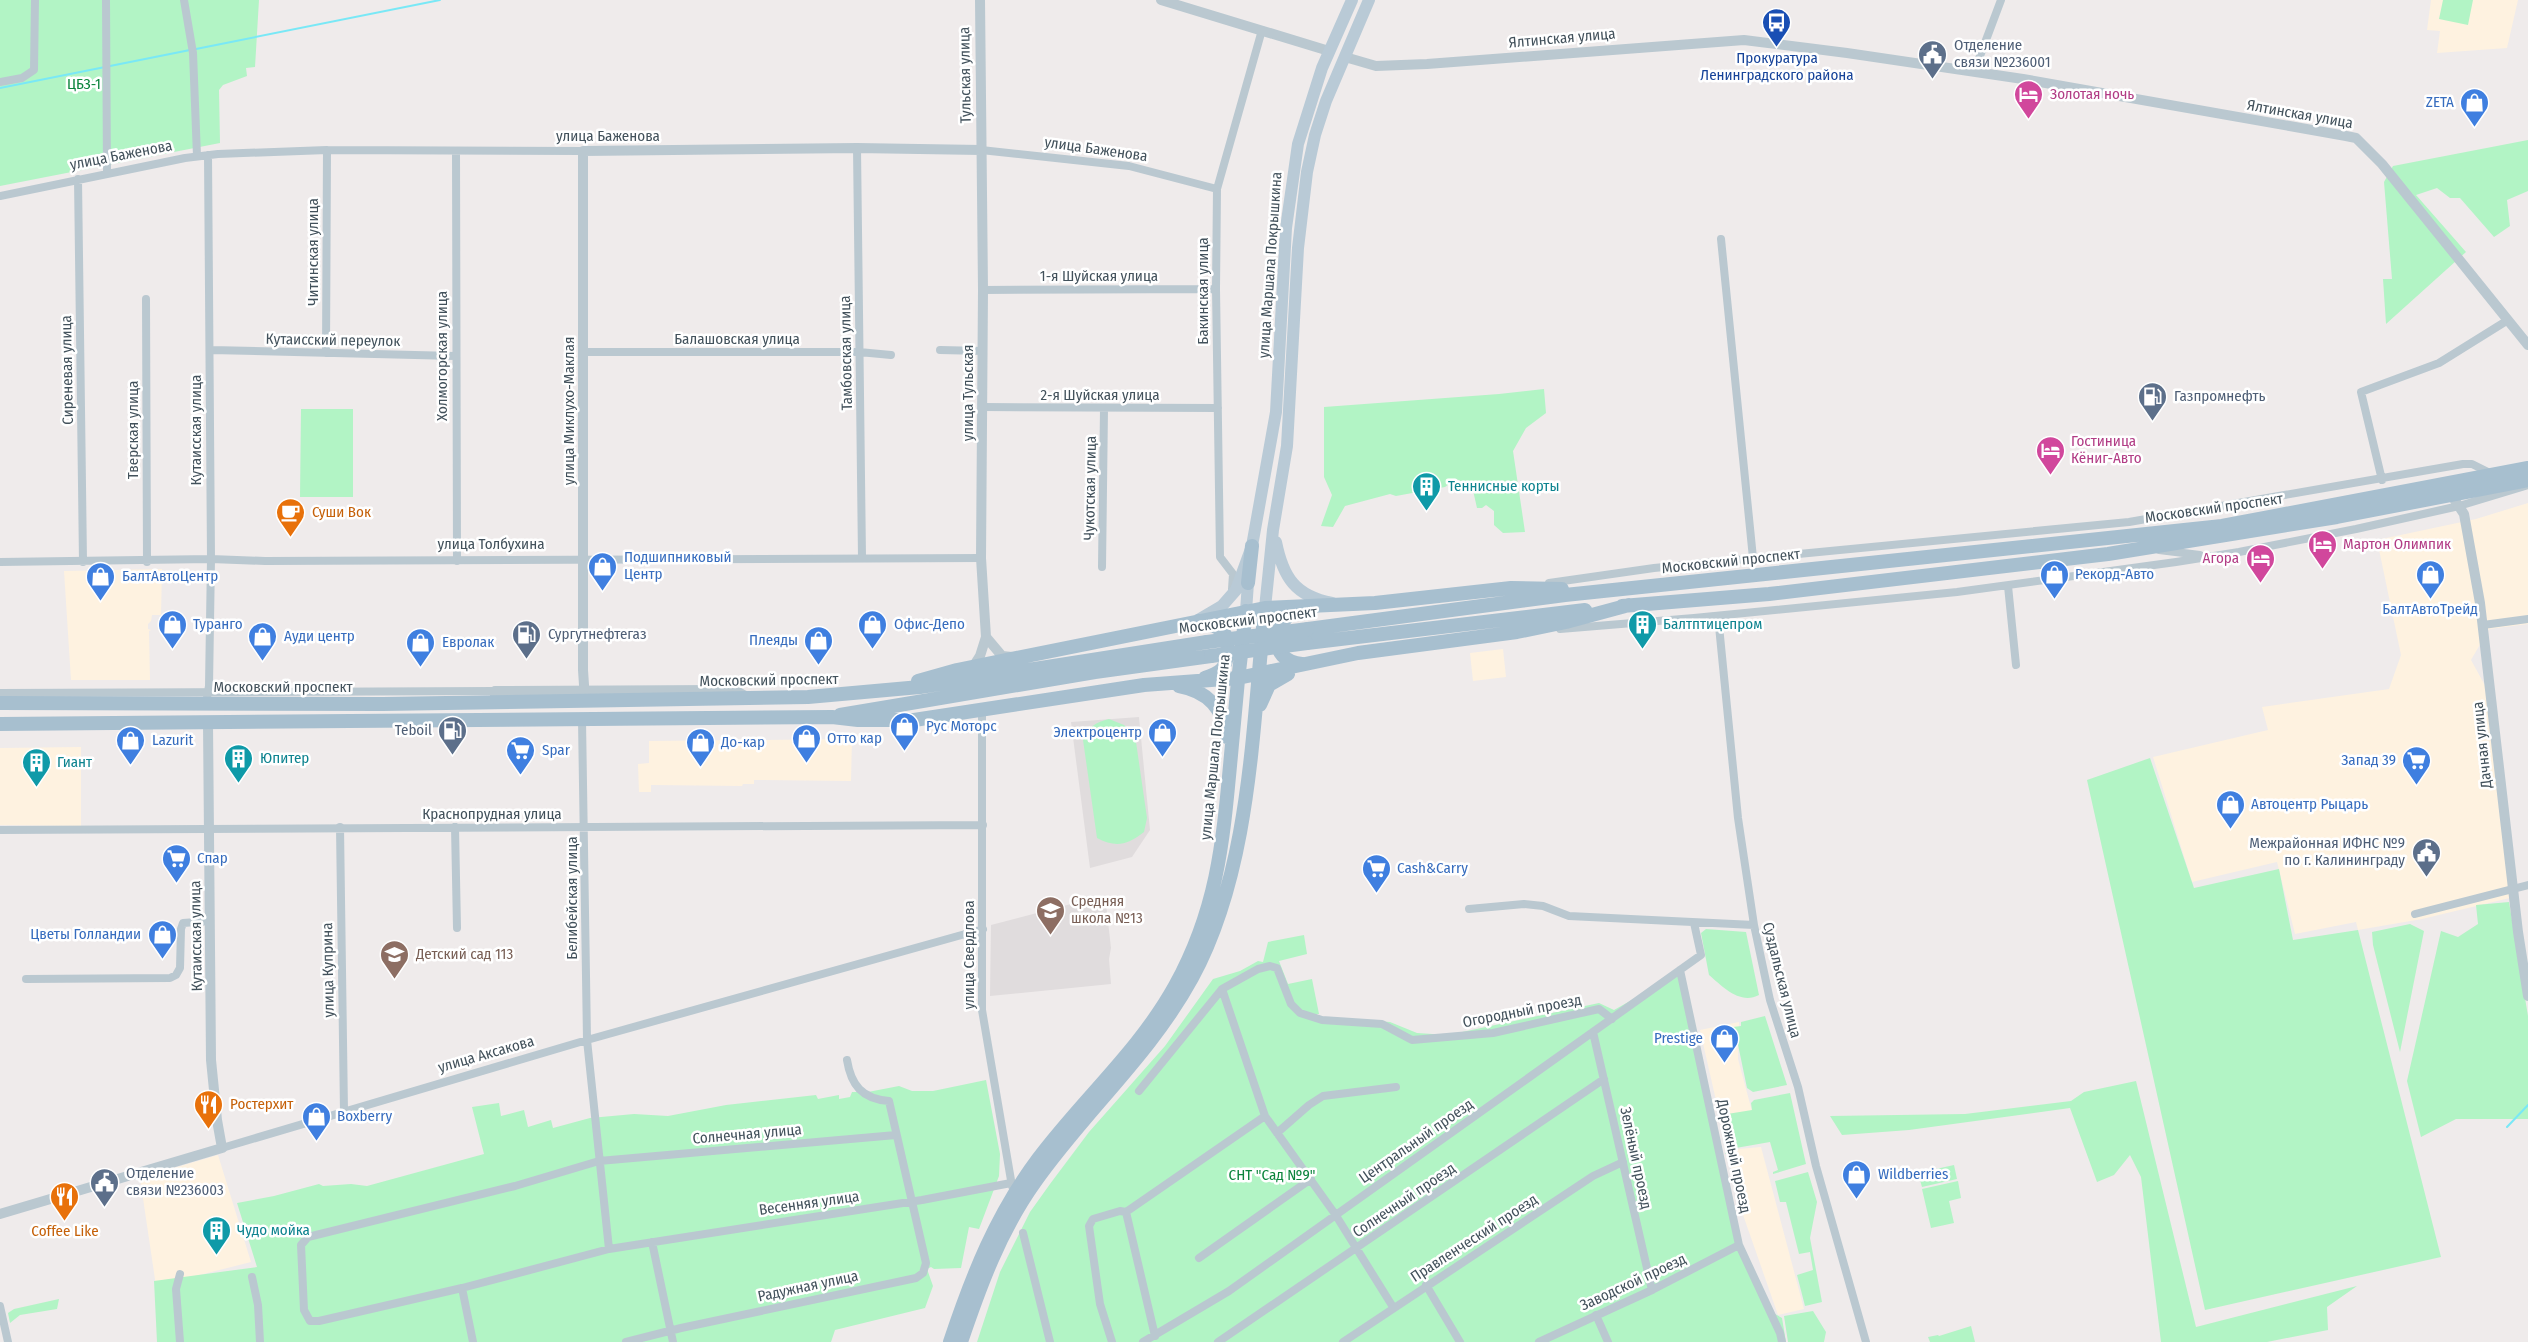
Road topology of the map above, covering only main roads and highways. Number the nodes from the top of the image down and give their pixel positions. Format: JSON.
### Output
{"nodes":[{"id":1,"x":1352,"y":0,"type":"edge"},
{"id":2,"x":1369,"y":0,"type":"edge"},
{"id":3,"x":1329,"y":51,"type":"junction"},
{"id":4,"x":1345,"y":57,"type":"junction"},
{"id":5,"x":2528,"y":468,"type":"edge"},
{"id":6,"x":2528,"y":480,"type":"edge"},
{"id":7,"x":1274,"y":530,"type":"junction"},
{"id":8,"x":2187,"y":530,"type":"junction"},
{"id":9,"x":2181,"y":543,"type":"junction"},
{"id":10,"x":2041,"y":545,"type":"junction"},
{"id":11,"x":1252,"y":546,"type":"junction"},
{"id":12,"x":2042,"y":563,"type":"junction"},
{"id":13,"x":1248,"y":584,"type":"joint"},
{"id":14,"x":1618,"y":590,"type":"junction"},
{"id":15,"x":1345,"y":604,"type":"junction"},
{"id":16,"x":1308,"y":605,"type":"junction"},
{"id":17,"x":1629,"y":605,"type":"junction"},
{"id":18,"x":1265,"y":608,"type":"junction"},
{"id":19,"x":1246,"y":611,"type":"junction"},
{"id":20,"x":1197,"y":621,"type":"junction"},
{"id":21,"x":1209,"y":649,"type":"junction"},
{"id":22,"x":1309,"y":665,"type":"junction"},
{"id":23,"x":1258,"y":675,"type":"junction"},
{"id":24,"x":1238,"y":678,"type":"junction"},
{"id":25,"x":1191,"y":682,"type":"junction"},
{"id":26,"x":1162,"y":683,"type":"junction"},
{"id":27,"x":891,"y":691,"type":"junction"},
{"id":28,"x":0,"y":703,"type":"edge"},
{"id":29,"x":384,"y":704,"type":"junction"},
{"id":30,"x":832,"y":717,"type":"junction"},
{"id":31,"x":385,"y":722,"type":"junction"},
{"id":32,"x":0,"y":724,"type":"edge"},
{"id":33,"x":1253,"y":728,"type":"junction"},
{"id":34,"x":1229,"y":771,"type":"junction"},
{"id":35,"x":950,"y":1342,"type":"edge"},
{"id":36,"x":961,"y":1342,"type":"edge"}],
"edges":[{"from":1,"to":3,"type":"main road","name":"улица Маршала Покрышкина"},
{"from":2,"to":4,"type":"main road","name":"улица Маршала Покрышкина"},
{"from":3,"to":4,"type":"main road","name":"Ялтинская улица"},
{"from":3,"to":11,"type":"main road","name":"улица Маршала Покрышкина"},
{"from":4,"to":7,"type":"main road","name":"улица Маршала Покрышкина"},
{"from":5,"to":8,"type":"main road","name":"Московский проспект"},
{"from":6,"to":9,"type":"main road","name":"Московский проспект"},
{"from":7,"to":15,"type":"main road"},
{"from":7,"to":18,"type":"main road","name":"улица Маршала Покрышкина"},
{"from":8,"to":9,"type":"main road"},
{"from":8,"to":10,"type":"main road","name":"Московский проспект"},
{"from":9,"to":12,"type":"main road","name":"Московский проспект"},
{"from":10,"to":12,"type":"main road"},
{"from":10,"to":14,"type":"main road","name":"Московский проспект"},
{"from":11,"to":13,"type":"main road","name":"улица Маршала Покрышкина"},
{"from":11,"to":20,"type":"main road"},
{"from":12,"to":17,"type":"main road","name":"Московский проспект"},
{"from":13,"to":19,"type":"main road","name":"улица Маршала Покрышкина"},
{"from":14,"to":15,"type":"main road"},
{"from":14,"to":21,"type":"main road","name":"Московский проспект","bridge":true},
{"from":15,"to":16,"type":"main road"},
{"from":16,"to":18,"type":"main road"},
{"from":16,"to":22,"type":"main road"},
{"from":17,"to":21,"type":"main road","name":"Московский проспект","bridge":true},
{"from":17,"to":22,"type":"main road"},
{"from":18,"to":19,"type":"main road"},
{"from":18,"to":23,"type":"main road","name":"улица Маршала Покрышкина"},
{"from":19,"to":20,"type":"main road"},
{"from":19,"to":24,"type":"main road","name":"улица Маршала Покрышкина"},
{"from":20,"to":25,"type":"main road"},
{"from":20,"to":27,"type":"main road"},
{"from":21,"to":27,"type":"main road","name":"Московский проспект"},
{"from":21,"to":30,"type":"main road","name":"Московский проспект"},
{"from":22,"to":23,"type":"main road"},
{"from":22,"to":33,"type":"main road"},
{"from":23,"to":24,"type":"main road"},
{"from":23,"to":33,"type":"main road","name":"улица Маршала Покрышкина"},
{"from":24,"to":25,"type":"main road"},
{"from":24,"to":34,"type":"main road","name":"улица Маршала Покрышкина"},
{"from":25,"to":26,"type":"main road"},
{"from":26,"to":30,"type":"main road"},
{"from":26,"to":34,"type":"main road"},
{"from":27,"to":29,"type":"main road","name":"Московский проспект"},
{"from":28,"to":29,"type":"main road","name":"Московский проспект"},
{"from":29,"to":31,"type":"main road"},
{"from":30,"to":31,"type":"main road"},
{"from":31,"to":32,"type":"main road"},
{"from":33,"to":36,"type":"main road","name":"улица Маршала Покрышкина"},
{"from":34,"to":35,"type":"main road","name":"улица Маршала Покрышкина"}]}
